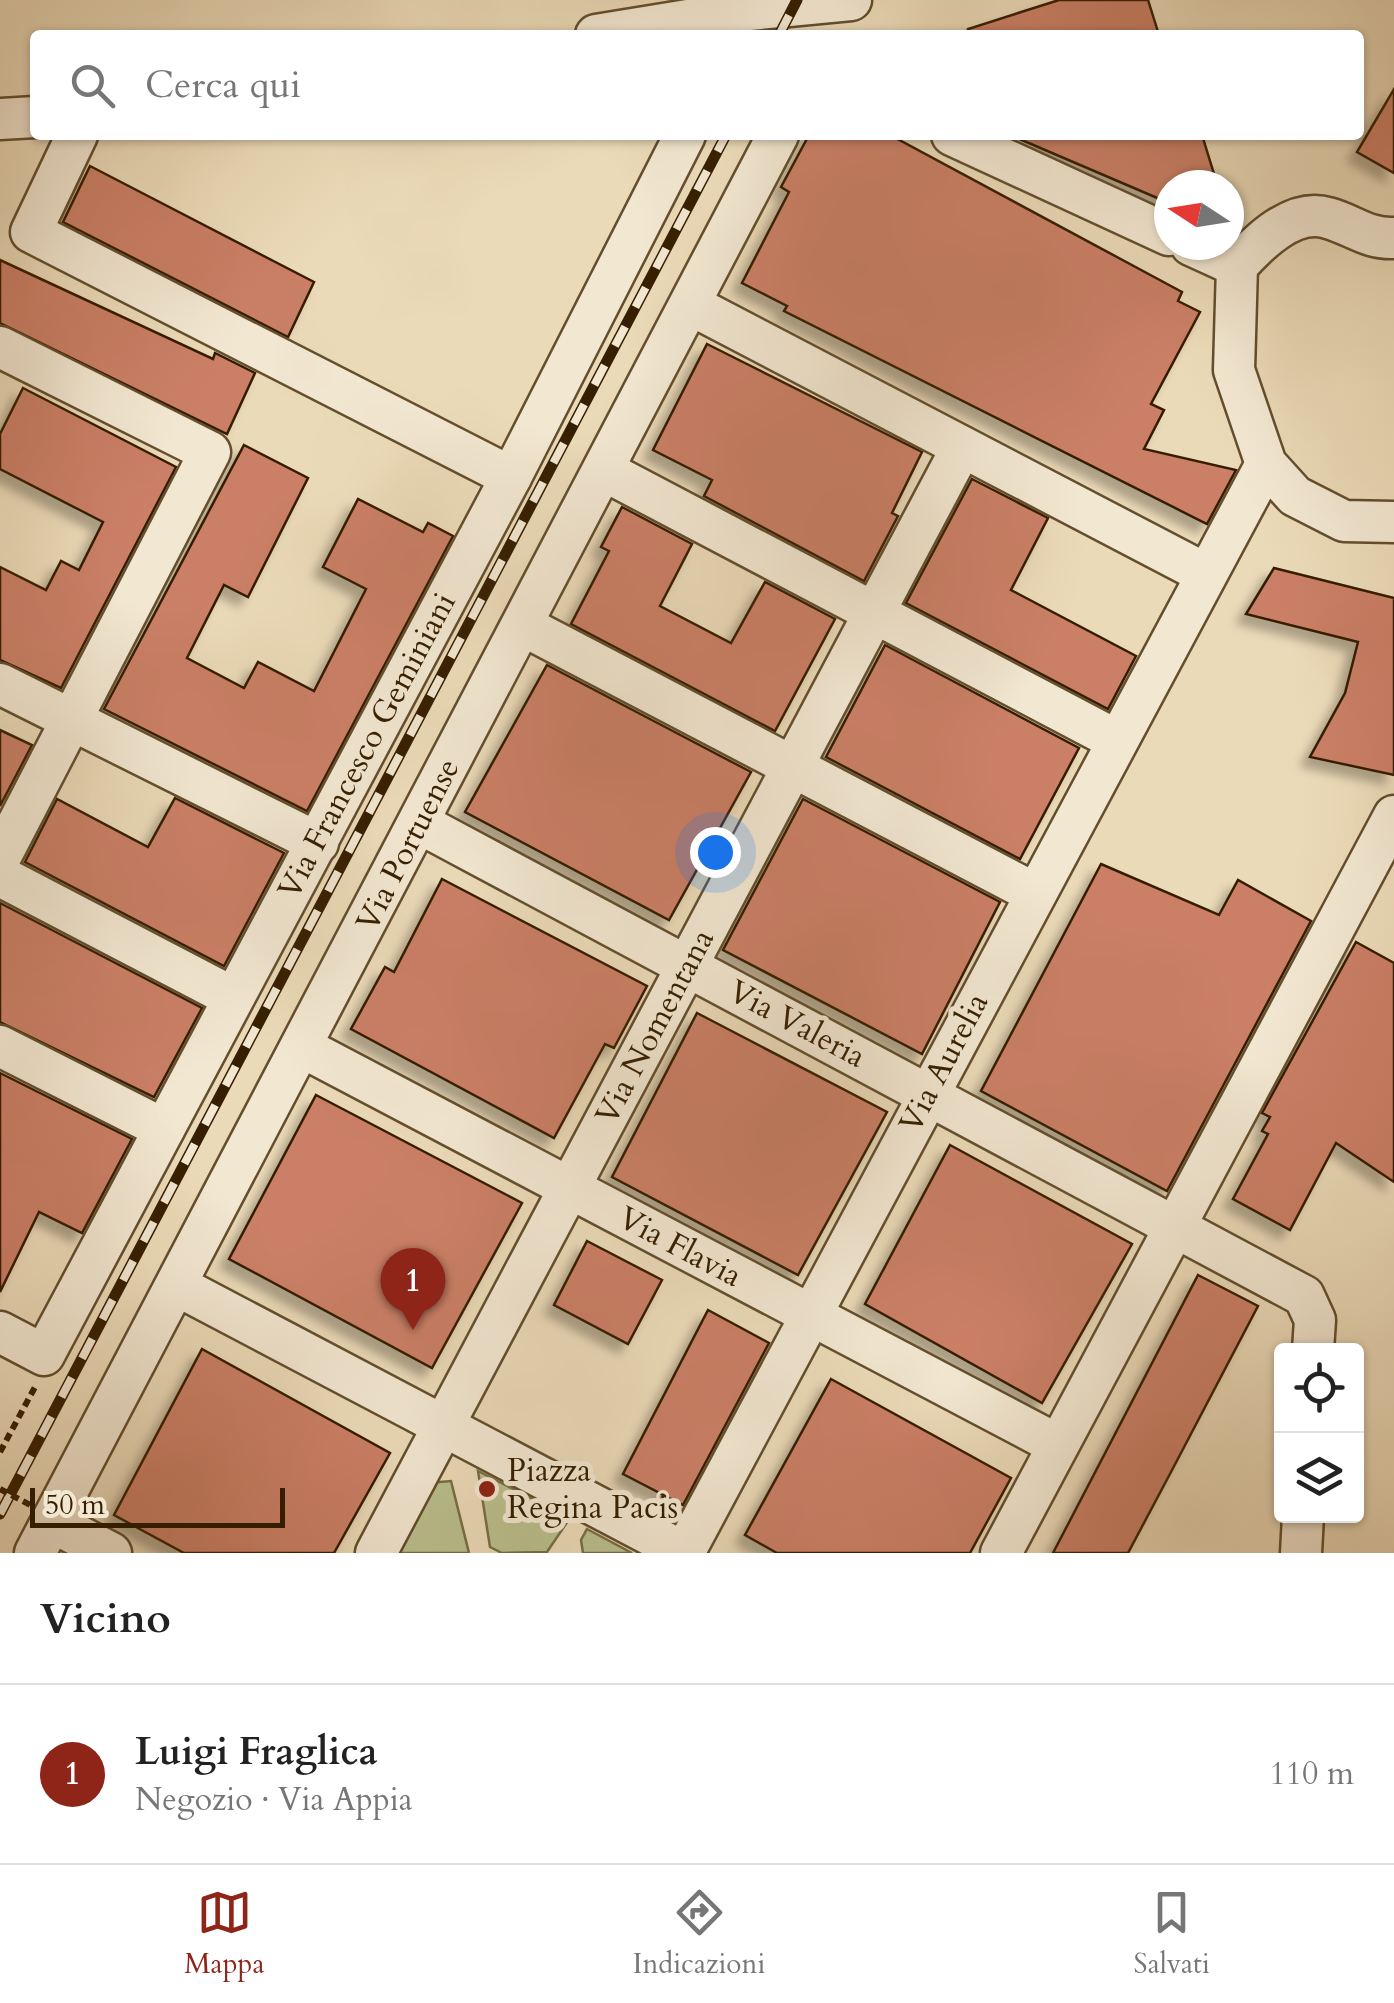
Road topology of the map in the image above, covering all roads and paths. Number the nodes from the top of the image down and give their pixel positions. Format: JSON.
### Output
{"nodes":[{"id":1,"x":849,"y":0,"type":"edge"},
{"id":2,"x":672,"y":12,"type":"edge"},
{"id":3,"x":743,"y":22,"type":"edge"},
{"id":4,"x":613,"y":30,"type":"edge"},
{"id":5,"x":833,"y":30,"type":"edge"},
{"id":6,"x":30,"y":117,"type":"edge"},
{"id":7,"x":0,"y":119,"type":"edge"},
{"id":8,"x":75,"y":140,"type":"edge"},
{"id":9,"x":683,"y":140,"type":"edge"},
{"id":10,"x":775,"y":140,"type":"edge"},
{"id":11,"x":963,"y":140,"type":"edge"},
{"id":12,"x":1154,"y":228,"type":"edge"},
{"id":13,"x":1394,"y":238,"type":"edge"},
{"id":14,"x":1223,"y":260,"type":"edge"},
{"id":15,"x":1236,"y":266,"type":"junction"},
{"id":16,"x":691,"y":305,"type":"junction"},
{"id":17,"x":0,"y":347,"type":"edge"},
{"id":18,"x":962,"y":448,"type":"junction"},
{"id":19,"x":1266,"y":464,"type":"junction"},
{"id":20,"x":603,"y":470,"type":"junction"},
{"id":21,"x":511,"y":477,"type":"junction"},
{"id":22,"x":1394,"y":522,"type":"edge"},
{"id":23,"x":1204,"y":574,"type":"junction"},
{"id":24,"x":874,"y":613,"type":"junction"},
{"id":25,"x":522,"y":625,"type":"junction"},
{"id":26,"x":0,"y":684,"type":"edge"},
{"id":27,"x":71,"y":718,"type":"junction"},
{"id":28,"x":1116,"y":740,"type":"junction"},
{"id":29,"x":792,"y":767,"type":"junction"},
{"id":30,"x":1394,"y":816,"type":"edge"},
{"id":31,"x":420,"y":822,"type":"junction"},
{"id":32,"x":318,"y":842,"type":"junction"},
{"id":33,"x":0,"y":858,"type":"edge"},
{"id":34,"x":0,"y":876,"type":"edge"},
{"id":35,"x":1034,"y":893,"type":"junction"},
{"id":36,"x":687,"y":966,"type":"junction"},
{"id":37,"x":232,"y":996,"type":"junction"},
{"id":38,"x":0,"y":1046,"type":"edge"},
{"id":39,"x":302,"y":1047,"type":"junction"},
{"id":40,"x":928,"y":1094,"type":"junction"},
{"id":41,"x":164,"y":1129,"type":"junction"},
{"id":42,"x":570,"y":1188,"type":"junction"},
{"id":43,"x":1175,"y":1225,"type":"junction"},
{"id":44,"x":178,"y":1286,"type":"junction"},
{"id":45,"x":810,"y":1315,"type":"junction"},
{"id":46,"x":0,"y":1332,"type":"edge"},
{"id":47,"x":1313,"y":1343,"type":"edge"},
{"id":48,"x":44,"y":1355,"type":"junction"},
{"id":49,"x":443,"y":1426,"type":"junction"},
{"id":50,"x":1058,"y":1446,"type":"junction"},
{"id":51,"x":0,"y":1452,"type":"edge"},
{"id":52,"x":0,"y":1490,"type":"edge"},
{"id":53,"x":1303,"y":1523,"type":"edge"},
{"id":54,"x":40,"y":1527,"type":"edge"},
{"id":55,"x":111,"y":1553,"type":"edge"},
{"id":56,"x":376,"y":1553,"type":"edge"},
{"id":57,"x":685,"y":1553,"type":"edge"},
{"id":58,"x":1001,"y":1553,"type":"edge"},
{"id":59,"x":1301,"y":1553,"type":"edge"}],
"edges":[{"from":1,"to":3,"type":"street"},
{"from":1,"to":5,"type":"street"},
{"from":2,"to":3,"type":"street"},
{"from":2,"to":4,"type":"street"},
{"from":6,"to":7,"type":"street"},
{"from":8,"to":21,"type":"street"},
{"from":9,"to":21,"type":"street","name":"Via Francesco Geminiani"},
{"from":10,"to":16,"type":"street","name":"Via Portuense"},
{"from":11,"to":12,"type":"street"},
{"from":13,"to":15,"type":"street"},
{"from":14,"to":15,"type":"street"},
{"from":15,"to":19,"type":"street"},
{"from":16,"to":18,"type":"street"},
{"from":16,"to":20,"type":"street","name":"Via Portuense"},
{"from":17,"to":27,"type":"street"},
{"from":18,"to":23,"type":"street"},
{"from":18,"to":24,"type":"street","name":"Via Nomentana"},
{"from":19,"to":22,"type":"street"},
{"from":19,"to":23,"type":"street","name":"Via Aurelia"},
{"from":20,"to":24,"type":"street"},
{"from":20,"to":25,"type":"street","name":"Via Portuense"},
{"from":21,"to":32,"type":"street","name":"Via Francesco Geminiani"},
{"from":23,"to":28,"type":"street","name":"Via Aurelia"},
{"from":24,"to":28,"type":"street"},
{"from":24,"to":29,"type":"street","name":"Via Nomentana"},
{"from":25,"to":29,"type":"street"},
{"from":25,"to":31,"type":"street","name":"Via Portuense"},
{"from":26,"to":27,"type":"street"},
{"from":27,"to":32,"type":"street"},
{"from":27,"to":33,"type":"street"},
{"from":28,"to":35,"type":"street","name":"Via Aurelia"},
{"from":29,"to":35,"type":"street"},
{"from":29,"to":36,"type":"street","name":"Via Nomentana"},
{"from":30,"to":43,"type":"street"},
{"from":31,"to":36,"type":"street","name":"Via Valeria"},
{"from":31,"to":39,"type":"street","name":"Via Portuense"},
{"from":32,"to":37,"type":"street","name":"Via Francesco Geminiani"},
{"from":34,"to":37,"type":"street"},
{"from":35,"to":40,"type":"street","name":"Via Aurelia"},
{"from":36,"to":40,"type":"street","name":"Via Valeria"},
{"from":36,"to":42,"type":"street","name":"Via Nomentana"},
{"from":37,"to":41,"type":"street","name":"Via Francesco Geminiani"},
{"from":38,"to":41,"type":"street"},
{"from":39,"to":42,"type":"street","name":"Via Flavia"},
{"from":39,"to":44,"type":"street","name":"Via Portuense"},
{"from":40,"to":43,"type":"street","name":"Via Valeria"},
{"from":40,"to":45,"type":"street","name":"Via Aurelia"},
{"from":41,"to":48,"type":"street","name":"Via Francesco Geminiani"},
{"from":42,"to":45,"type":"street","name":"Via Flavia"},
{"from":42,"to":49,"type":"street","name":"Via Nomentana"},
{"from":43,"to":47,"type":"street","name":"Via Valeria"},
{"from":43,"to":50,"type":"street"},
{"from":44,"to":49,"type":"street"},
{"from":44,"to":54,"type":"street","name":"Via Portuense"},
{"from":45,"to":50,"type":"street","name":"Via Flavia"},
{"from":45,"to":57,"type":"street","name":"Via Aurelia"},
{"from":46,"to":48,"type":"street"},
{"from":48,"to":51,"type":"path"},
{"from":49,"to":56,"type":"street","name":"Via Nomentana"},
{"from":49,"to":57,"type":"street"},
{"from":50,"to":58,"type":"street"},
{"from":52,"to":54,"type":"path","bridge":true},
{"from":53,"to":59,"type":"street"},
{"from":54,"to":55,"type":"street"}]}
